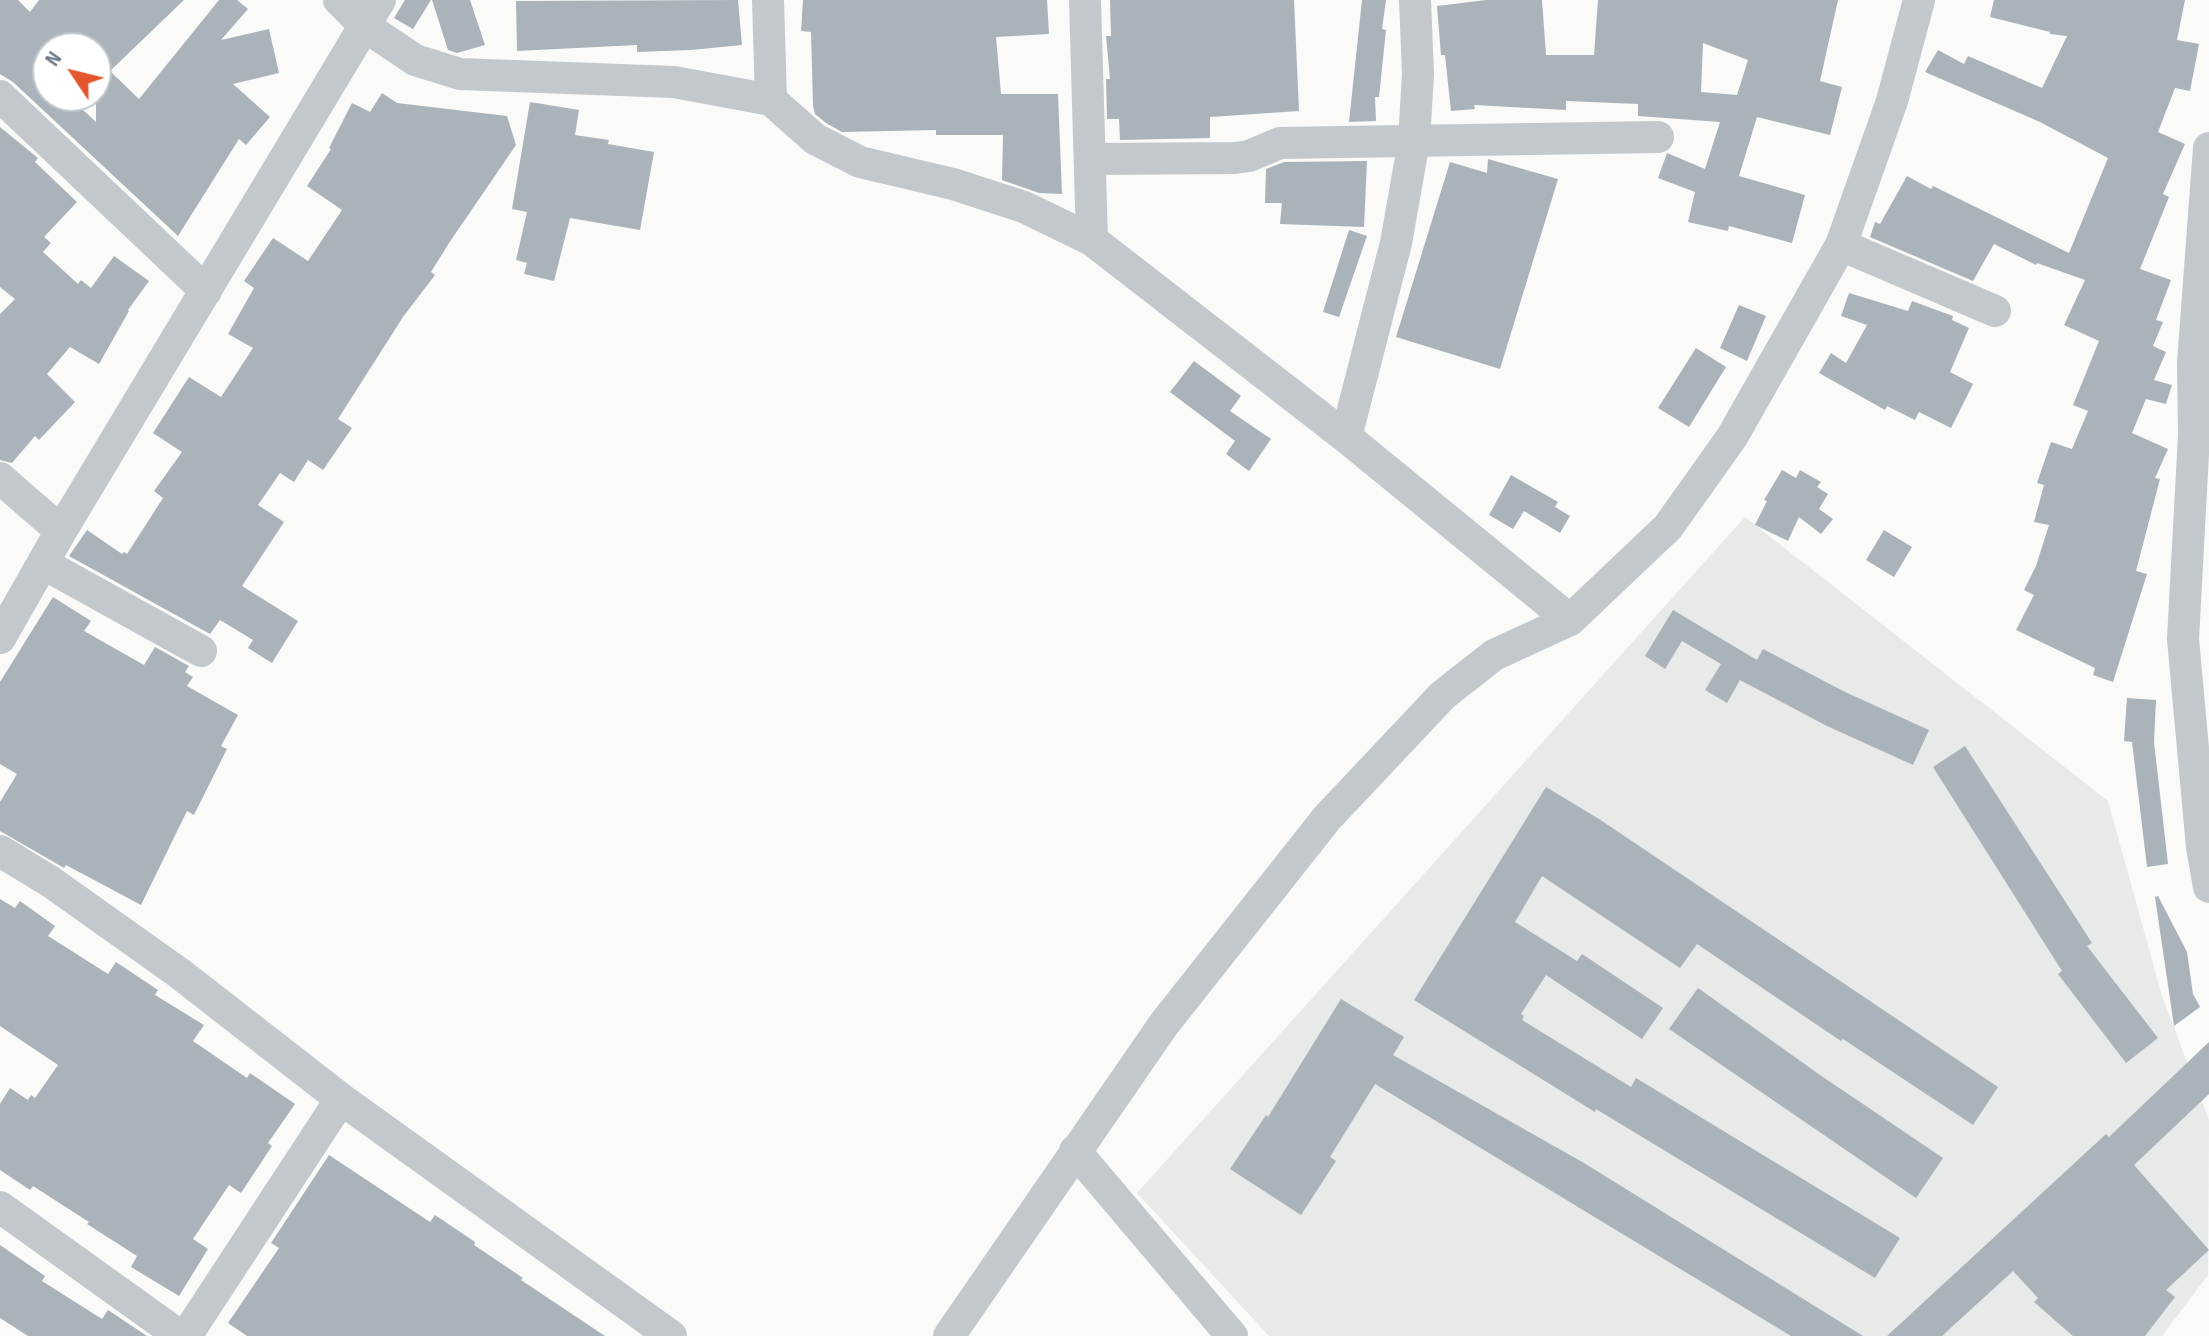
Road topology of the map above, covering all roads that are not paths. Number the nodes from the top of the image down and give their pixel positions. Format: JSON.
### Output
{"nodes":[{"id":1,"x":339,"y":0,"type":"edge"},
{"id":2,"x":768,"y":0,"type":"edge"},
{"id":3,"x":1085,"y":0,"type":"edge"},
{"id":4,"x":1415,"y":0,"type":"edge"},
{"id":5,"x":1919,"y":0,"type":"edge"},
{"id":6,"x":373,"y":14,"type":"edge"},
{"id":7,"x":0,"y":96,"type":"edge"},
{"id":8,"x":771,"y":100,"type":"junction"},
{"id":9,"x":1658,"y":137,"type":"dead end"},
{"id":10,"x":1414,"y":141,"type":"junction"},
{"id":11,"x":2209,"y":148,"type":"edge"},
{"id":12,"x":1091,"y":159,"type":"junction"},
{"id":13,"x":1092,"y":240,"type":"junction"},
{"id":14,"x":1841,"y":245,"type":"junction"},
{"id":15,"x":206,"y":291,"type":"junction"},
{"id":16,"x":1995,"y":311,"type":"dead end"},
{"id":17,"x":2201,"y":364,"type":"edge"},
{"id":18,"x":1346,"y":437,"type":"junction"},
{"id":19,"x":0,"y":478,"type":"edge"},
{"id":20,"x":61,"y":531,"type":"junction"},
{"id":21,"x":44,"y":564,"type":"junction"},
{"id":22,"x":1570,"y":620,"type":"junction"},
{"id":23,"x":0,"y":638,"type":"edge"},
{"id":24,"x":2196,"y":641,"type":"edge"},
{"id":25,"x":201,"y":651,"type":"dead end"},
{"id":26,"x":0,"y":851,"type":"edge"},
{"id":27,"x":2209,"y":887,"type":"edge"},
{"id":28,"x":341,"y":1099,"type":"junction"},
{"id":29,"x":1075,"y":1151,"type":"junction"},
{"id":30,"x":0,"y":1207,"type":"edge"},
{"id":31,"x":183,"y":1336,"type":"edge"},
{"id":32,"x":671,"y":1336,"type":"edge"},
{"id":33,"x":949,"y":1336,"type":"edge"},
{"id":34,"x":1232,"y":1336,"type":"edge"}],
"edges":[{"from":1,"to":6,"type":"street"},
{"from":2,"to":8,"type":"street"},
{"from":3,"to":12,"type":"street"},
{"from":4,"to":10,"type":"street"},
{"from":5,"to":14,"type":"street"},
{"from":6,"to":8,"type":"street"},
{"from":6,"to":15,"type":"street"},
{"from":7,"to":15,"type":"street"},
{"from":8,"to":13,"type":"street"},
{"from":9,"to":10,"type":"street"},
{"from":10,"to":12,"type":"street"},
{"from":10,"to":18,"type":"street"},
{"from":11,"to":17,"type":"street"},
{"from":12,"to":13,"type":"street"},
{"from":13,"to":18,"type":"street"},
{"from":14,"to":16,"type":"street"},
{"from":14,"to":22,"type":"street"},
{"from":15,"to":20,"type":"street"},
{"from":17,"to":24,"type":"street"},
{"from":18,"to":22,"type":"street"},
{"from":19,"to":20,"type":"street"},
{"from":20,"to":21,"type":"street"},
{"from":21,"to":23,"type":"street"},
{"from":21,"to":25,"type":"street"},
{"from":22,"to":29,"type":"street"},
{"from":24,"to":27,"type":"street"},
{"from":26,"to":28,"type":"street"},
{"from":28,"to":31,"type":"street"},
{"from":28,"to":32,"type":"street"},
{"from":29,"to":33,"type":"street"},
{"from":29,"to":34,"type":"street"},
{"from":30,"to":31,"type":"street"}]}
